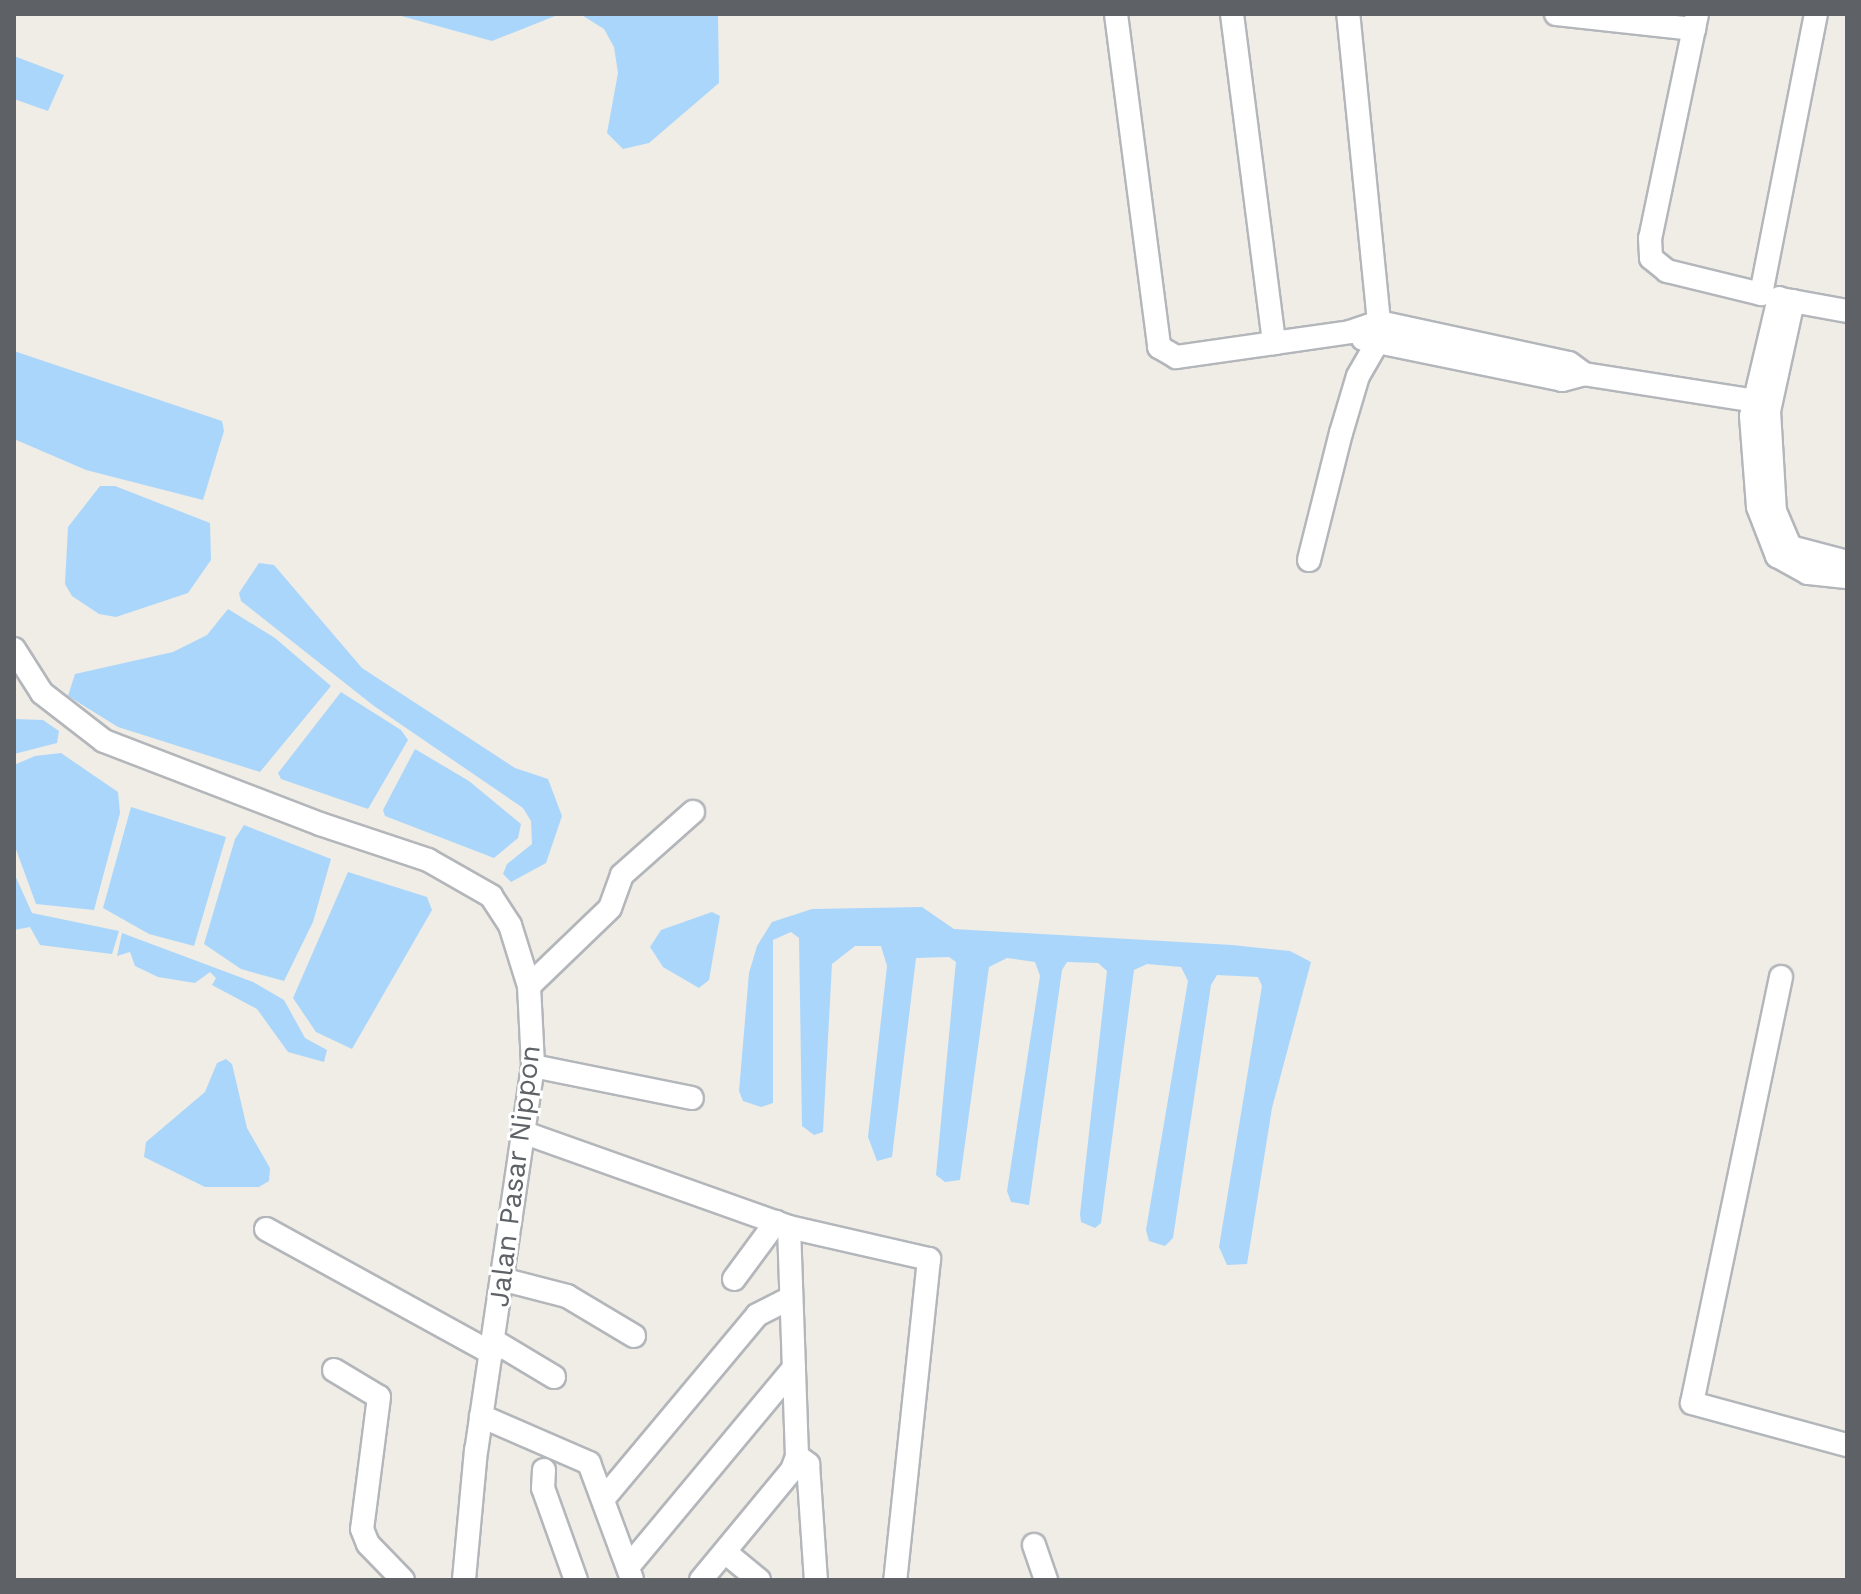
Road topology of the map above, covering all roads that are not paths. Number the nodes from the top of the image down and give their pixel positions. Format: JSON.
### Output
{"nodes":[{"id":1,"x":1116,"y":14,"type":"edge"},
{"id":2,"x":1232,"y":14,"type":"edge"},
{"id":3,"x":1348,"y":14,"type":"edge"},
{"id":4,"x":1556,"y":14,"type":"edge"},
{"id":5,"x":1816,"y":14,"type":"edge"},
{"id":6,"x":1695,"y":22,"type":"edge"},
{"id":7,"x":1778,"y":298,"type":"junction"},
{"id":8,"x":1847,"y":311,"type":"edge"},
{"id":9,"x":1379,"y":322,"type":"junction"},
{"id":10,"x":1417,"y":330,"type":"junction"},
{"id":11,"x":1350,"y":332,"type":"junction"},
{"id":12,"x":1274,"y":343,"type":"junction"},
{"id":13,"x":1375,"y":346,"type":"junction"},
{"id":14,"x":1413,"y":353,"type":"junction"},
{"id":15,"x":1584,"y":374,"type":"junction"},
{"id":16,"x":1762,"y":401,"type":"junction"},
{"id":17,"x":1775,"y":535,"type":"junction"},
{"id":18,"x":1309,"y":560,"type":"dead end"},
{"id":19,"x":1847,"y":562,"type":"edge"},
{"id":20,"x":1847,"y":577,"type":"edge"},
{"id":21,"x":14,"y":649,"type":"edge"},
{"id":22,"x":693,"y":812,"type":"dead end"},
{"id":23,"x":1781,"y":977,"type":"dead end"},
{"id":24,"x":529,"y":986,"type":"junction"},
{"id":25,"x":533,"y":1066,"type":"junction"},
{"id":26,"x":692,"y":1098,"type":"dead end"},
{"id":27,"x":525,"y":1133,"type":"junction"},
{"id":28,"x":783,"y":1225,"type":"junction"},
{"id":29,"x":266,"y":1229,"type":"dead end"},
{"id":30,"x":734,"y":1279,"type":"dead end"},
{"id":31,"x":505,"y":1280,"type":"junction"},
{"id":32,"x":790,"y":1298,"type":"junction"},
{"id":33,"x":634,"y":1336,"type":"dead end"},
{"id":34,"x":493,"y":1347,"type":"junction"},
{"id":35,"x":794,"y":1368,"type":"junction"},
{"id":36,"x":334,"y":1370,"type":"dead end"},
{"id":37,"x":554,"y":1377,"type":"dead end"},
{"id":38,"x":481,"y":1416,"type":"junction"},
{"id":39,"x":1847,"y":1445,"type":"edge"},
{"id":40,"x":797,"y":1456,"type":"junction"},
{"id":41,"x":544,"y":1470,"type":"dead end"},
{"id":42,"x":605,"y":1497,"type":"junction"},
{"id":43,"x":1034,"y":1545,"type":"dead end"},
{"id":44,"x":725,"y":1552,"type":"junction"},
{"id":45,"x":630,"y":1574,"type":"edge"},
{"id":46,"x":403,"y":1580,"type":"edge"},
{"id":47,"x":464,"y":1580,"type":"edge"},
{"id":48,"x":576,"y":1580,"type":"edge"},
{"id":49,"x":701,"y":1580,"type":"edge"},
{"id":50,"x":759,"y":1580,"type":"edge"},
{"id":51,"x":816,"y":1580,"type":"edge"},
{"id":52,"x":895,"y":1580,"type":"edge"},
{"id":53,"x":1046,"y":1580,"type":"edge"}],
"edges":[{"from":1,"to":12,"type":"street"},
{"from":2,"to":12,"type":"street"},
{"from":3,"to":9,"type":"street"},
{"from":4,"to":6,"type":"street"},
{"from":5,"to":7,"type":"street"},
{"from":6,"to":7,"type":"street"},
{"from":7,"to":8,"type":"street"},
{"from":7,"to":16,"type":"street"},
{"from":9,"to":10,"type":"street"},
{"from":9,"to":11,"type":"street"},
{"from":9,"to":13,"type":"street"},
{"from":10,"to":14,"type":"street"},
{"from":10,"to":15,"type":"street"},
{"from":11,"to":12,"type":"street"},
{"from":11,"to":13,"type":"street"},
{"from":13,"to":14,"type":"street"},
{"from":13,"to":18,"type":"street"},
{"from":14,"to":15,"type":"street"},
{"from":15,"to":16,"type":"street"},
{"from":16,"to":17,"type":"street"},
{"from":17,"to":19,"type":"street"},
{"from":17,"to":20,"type":"street"},
{"from":21,"to":24,"type":"street","name":"Jalan Pasar Nippon"},
{"from":22,"to":24,"type":"street"},
{"from":23,"to":39,"type":"street"},
{"from":24,"to":25,"type":"street","name":"Jalan Pasar Nippon"},
{"from":25,"to":26,"type":"street"},
{"from":25,"to":27,"type":"street","name":"Jalan Pasar Nippon"},
{"from":27,"to":28,"type":"street"},
{"from":27,"to":31,"type":"street","name":"Jalan Pasar Nippon"},
{"from":28,"to":30,"type":"street"},
{"from":28,"to":32,"type":"street"},
{"from":28,"to":52,"type":"street"},
{"from":29,"to":34,"type":"street"},
{"from":31,"to":33,"type":"street"},
{"from":31,"to":34,"type":"street","name":"Jalan Pasar Nippon"},
{"from":32,"to":35,"type":"street"},
{"from":32,"to":42,"type":"street"},
{"from":34,"to":37,"type":"street"},
{"from":34,"to":38,"type":"street","name":"Jalan Pasar Nippon"},
{"from":35,"to":40,"type":"street"},
{"from":35,"to":45,"type":"street"},
{"from":36,"to":46,"type":"street"},
{"from":38,"to":42,"type":"street"},
{"from":38,"to":47,"type":"street","name":"Jalan Pasar Nippon"},
{"from":40,"to":44,"type":"street"},
{"from":40,"to":51,"type":"street"},
{"from":41,"to":48,"type":"street"},
{"from":42,"to":45,"type":"street"},
{"from":43,"to":53,"type":"street"},
{"from":44,"to":49,"type":"street"},
{"from":44,"to":50,"type":"street"}]}
